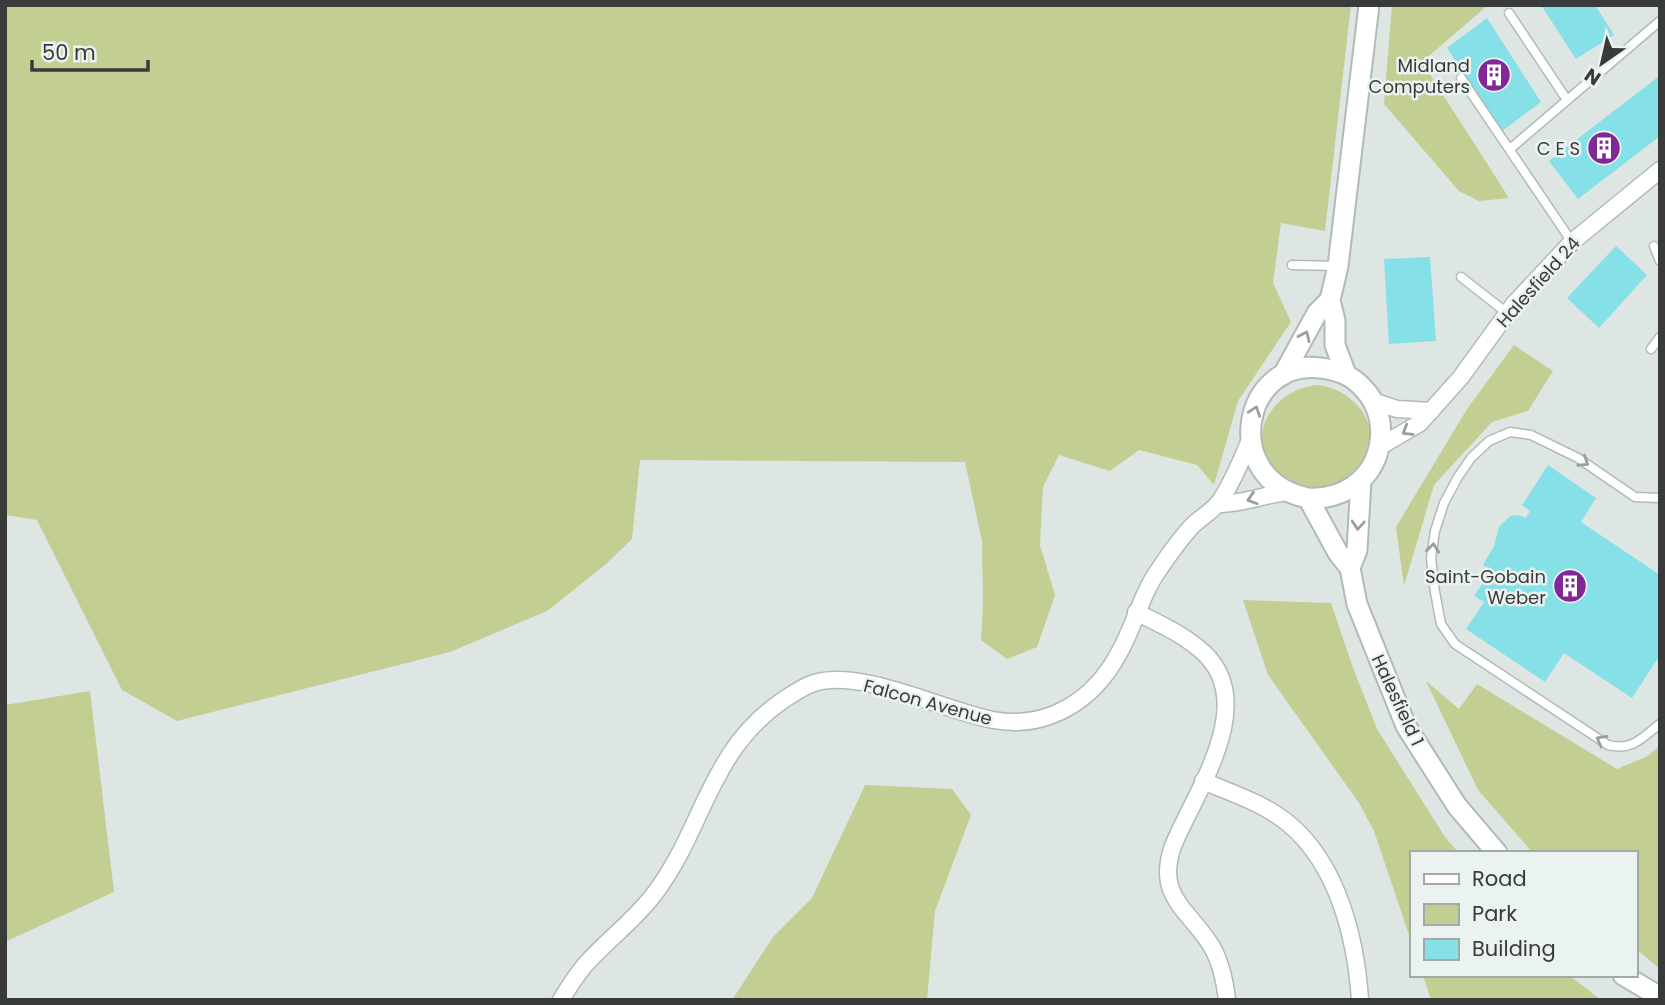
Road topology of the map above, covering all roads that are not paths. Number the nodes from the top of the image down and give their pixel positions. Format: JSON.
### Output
{"nodes":[{"id":1,"x":1369,"y":5,"type":"edge"},
{"id":2,"x":1509,"y":13,"type":"dead end"},
{"id":3,"x":1660,"y":22,"type":"edge"},
{"id":4,"x":1461,"y":78,"type":"dead end"},
{"id":5,"x":1567,"y":100,"type":"junction"},
{"id":6,"x":1510,"y":149,"type":"junction"},
{"id":7,"x":1659,"y":171,"type":"edge"},
{"id":8,"x":1572,"y":242,"type":"junction"},
{"id":9,"x":1654,"y":246,"type":"dead end"},
{"id":10,"x":1660,"y":261,"type":"edge"},
{"id":11,"x":1292,"y":265,"type":"dead end"},
{"id":12,"x":1338,"y":266,"type":"junction"},
{"id":13,"x":1461,"y":277,"type":"dead end"},
{"id":14,"x":1330,"y":300,"type":"junction"},
{"id":15,"x":1507,"y":313,"type":"junction"},
{"id":16,"x":1660,"y":337,"type":"edge"},
{"id":17,"x":1651,"y":349,"type":"dead end"},
{"id":18,"x":1346,"y":374,"type":"junction"},
{"id":19,"x":1283,"y":375,"type":"junction"},
{"id":20,"x":1373,"y":401,"type":"junction"},
{"id":21,"x":1431,"y":411,"type":"junction"},
{"id":22,"x":1250,"y":440,"type":"junction"},
{"id":23,"x":1379,"y":447,"type":"junction"},
{"id":24,"x":1361,"y":480,"type":"junction"},
{"id":25,"x":1287,"y":492,"type":"junction"},
{"id":26,"x":1308,"y":498,"type":"junction"},
{"id":27,"x":1660,"y":498,"type":"edge"},
{"id":28,"x":1218,"y":504,"type":"junction"},
{"id":29,"x":1350,"y":568,"type":"junction"},
{"id":30,"x":1136,"y":612,"type":"junction"},
{"id":31,"x":1660,"y":724,"type":"edge"},
{"id":32,"x":1203,"y":781,"type":"junction"},
{"id":33,"x":1495,"y":851,"type":"edge"},
{"id":34,"x":1622,"y":977,"type":"edge"},
{"id":35,"x":1625,"y":977,"type":"edge"},
{"id":36,"x":1660,"y":996,"type":"edge"},
{"id":37,"x":561,"y":1000,"type":"edge"},
{"id":38,"x":1227,"y":1000,"type":"edge"},
{"id":39,"x":1360,"y":1000,"type":"edge"},
{"id":40,"x":1636,"y":1000,"type":"edge"}],
"edges":[{"from":1,"to":12,"type":"street"},
{"from":2,"to":5,"type":"lane"},
{"from":3,"to":5,"type":"lane"},
{"from":4,"to":6,"type":"lane"},
{"from":5,"to":6,"type":"lane"},
{"from":6,"to":8,"type":"lane"},
{"from":7,"to":8,"type":"street","name":"Halesfield 24"},
{"from":8,"to":15,"type":"street","name":"Halesfield 24"},
{"from":9,"to":10,"type":"lane"},
{"from":11,"to":12,"type":"lane"},
{"from":12,"to":14,"type":"street"},
{"from":13,"to":15,"type":"lane"},
{"from":14,"to":18,"type":"street"},
{"from":19,"to":14,"type":"street","one_way":true},
{"from":15,"to":21,"type":"street","name":"Halesfield 24"},
{"from":16,"to":17,"type":"lane"},
{"from":18,"to":19,"type":"street"},
{"from":18,"to":20,"type":"street"},
{"from":22,"to":19,"type":"street","one_way":true},
{"from":20,"to":21,"type":"street"},
{"from":20,"to":23,"type":"street"},
{"from":21,"to":23,"type":"street","name":"Halesfield 24","one_way":true},
{"from":22,"to":25,"type":"street"},
{"from":22,"to":28,"type":"street","name":"Falcon Avenue"},
{"from":23,"to":24,"type":"street","name":"Halesfield 1"},
{"from":24,"to":26,"type":"street"},
{"from":24,"to":29,"type":"street","name":"Halesfield 1","one_way":true},
{"from":25,"to":26,"type":"street"},
{"from":25,"to":28,"type":"street","one_way":true},
{"from":26,"to":29,"type":"street","name":"Halesfield 1"},
{"from":31,"to":27,"type":"lane","one_way":true},
{"from":28,"to":30,"type":"street","name":"Falcon Avenue"},
{"from":29,"to":33,"type":"street","name":"Halesfield 1"},
{"from":30,"to":32,"type":"street"},
{"from":30,"to":37,"type":"street","name":"Falcon Avenue"},
{"from":32,"to":38,"type":"street"},
{"from":32,"to":39,"type":"street"},
{"from":34,"to":40,"type":"street"},
{"from":35,"to":36,"type":"street"}]}
